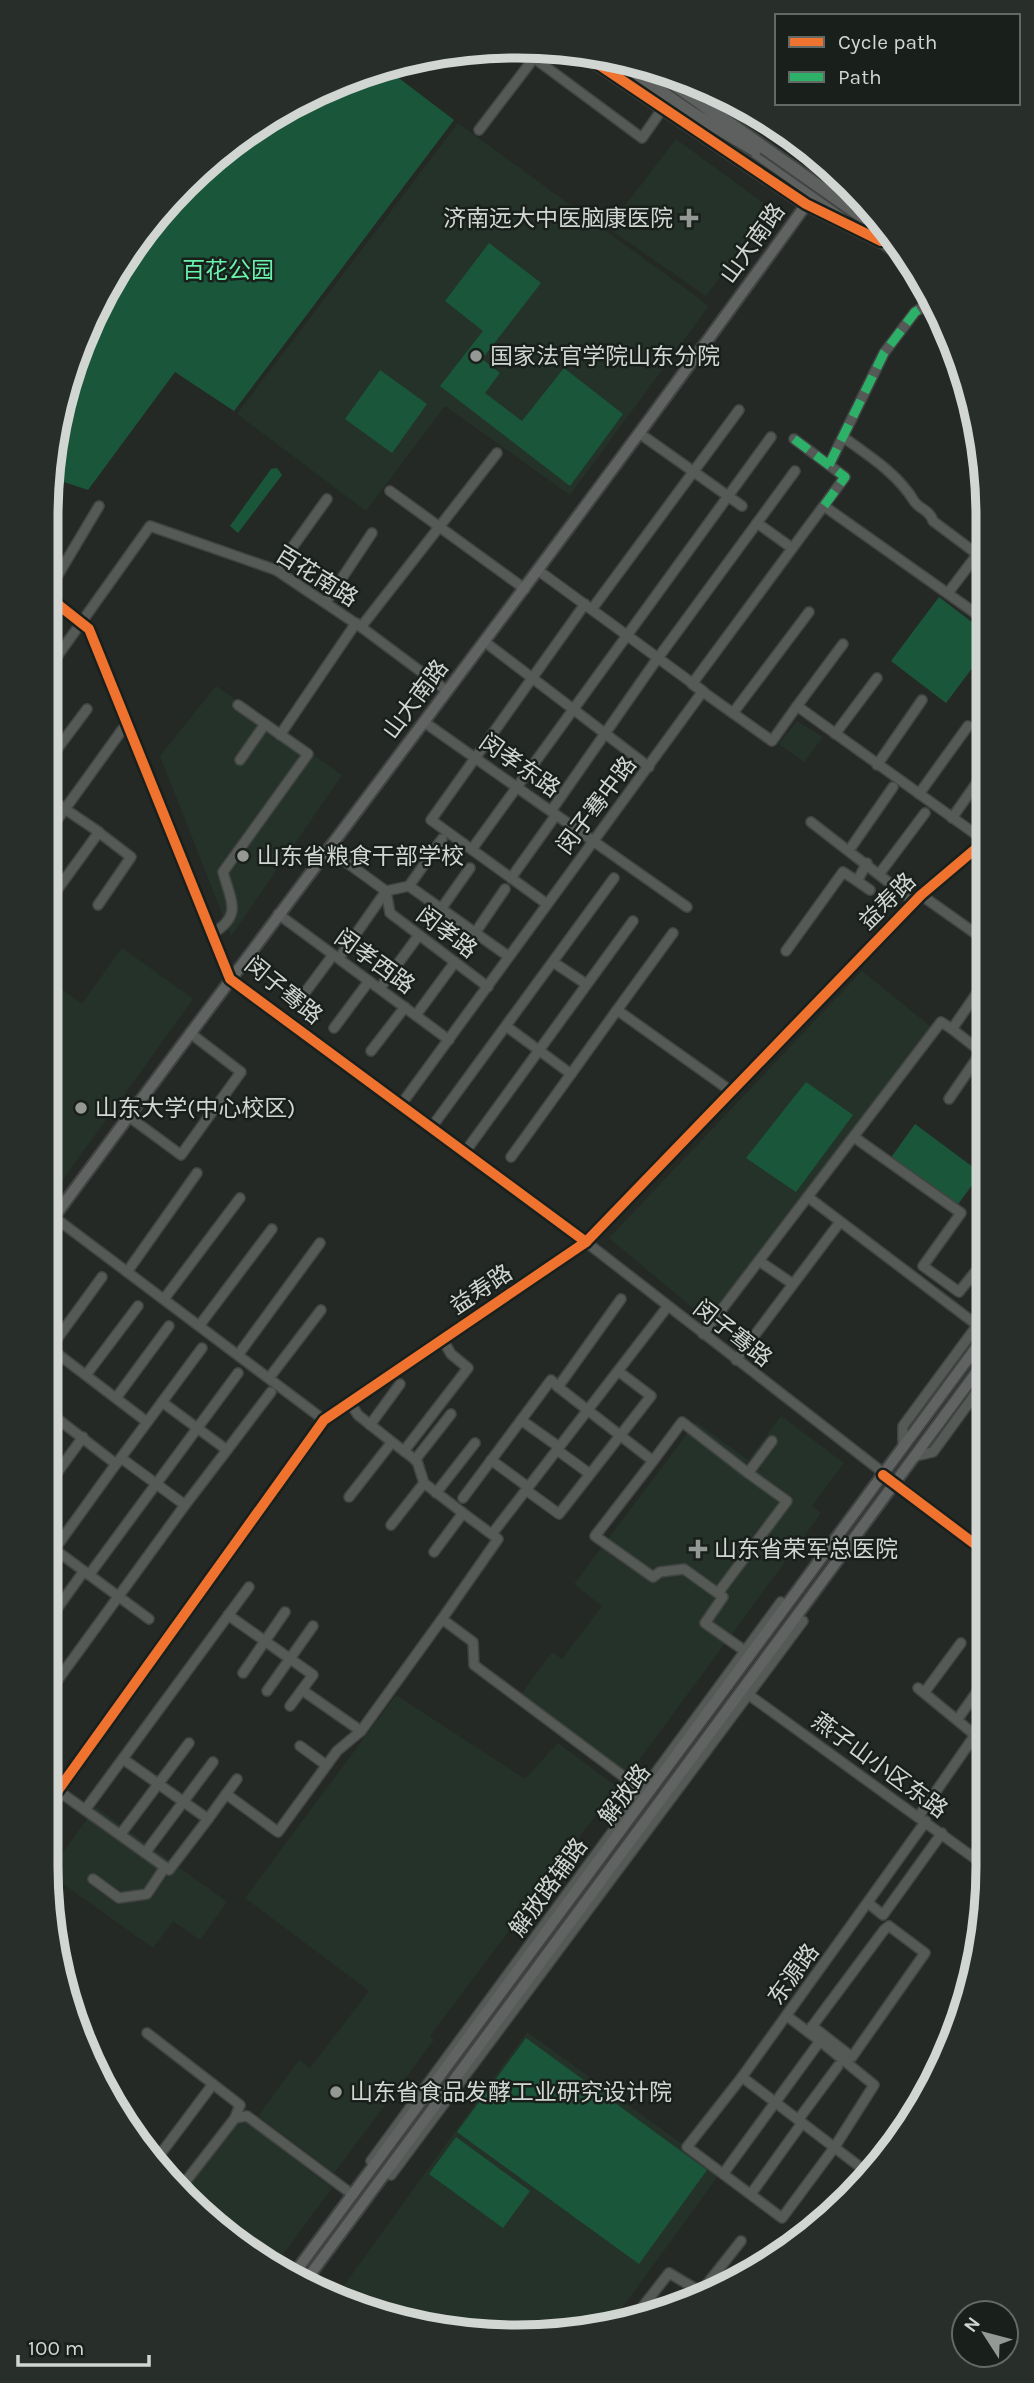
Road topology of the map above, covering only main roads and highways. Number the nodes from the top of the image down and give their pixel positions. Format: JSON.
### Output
{"nodes":[{"id":1,"x":601,"y":66,"type":"edge"},
{"id":2,"x":633,"y":72,"type":"edge"},
{"id":3,"x":654,"y":79,"type":"edge"},
{"id":4,"x":676,"y":86,"type":"edge"},
{"id":5,"x":722,"y":126,"type":"junction"},
{"id":6,"x":713,"y":143,"type":"junction"},
{"id":7,"x":735,"y":146,"type":"junction"},
{"id":8,"x":751,"y":148,"type":"junction"},
{"id":9,"x":747,"y":166,"type":"junction"},
{"id":10,"x":824,"y":176,"type":"edge"},
{"id":11,"x":829,"y":181,"type":"edge"},
{"id":12,"x":814,"y":187,"type":"junction"},
{"id":13,"x":806,"y":204,"type":"junction"},
{"id":14,"x":878,"y":233,"type":"edge"},
{"id":15,"x":881,"y":237,"type":"edge"},
{"id":16,"x":58,"y":1212,"type":"edge"},
{"id":17,"x":976,"y":1348,"type":"edge"},
{"id":18,"x":976,"y":1373,"type":"edge"},
{"id":19,"x":794,"y":1599,"type":"junction"},
{"id":20,"x":781,"y":1602,"type":"road end"},
{"id":21,"x":804,"y":1608,"type":"junction"},
{"id":22,"x":803,"y":1622,"type":"road end"},
{"id":23,"x":378,"y":2171,"type":"junction"},
{"id":24,"x":297,"y":2269,"type":"edge"},
{"id":25,"x":309,"y":2275,"type":"edge"}],
"edges":[{"from":1,"to":6,"type":"highway"},
{"from":2,"to":12,"type":"highway","bridge":true},
{"from":3,"to":5,"type":"highway"},
{"from":4,"to":12,"type":"highway","bridge":true},
{"from":5,"to":7,"type":"highway"},
{"from":5,"to":8,"type":"highway"},
{"from":6,"to":7,"type":"highway"},
{"from":6,"to":9,"type":"highway"},
{"from":7,"to":8,"type":"highway"},
{"from":7,"to":9,"type":"highway"},
{"from":8,"to":12,"type":"highway"},
{"from":9,"to":13,"type":"highway"},
{"from":10,"to":12,"type":"main road","name":"山大南路"},
{"from":11,"to":12,"type":"main road","name":"山大南路"},
{"from":12,"to":13,"type":"main road","name":"山大南路"},
{"from":12,"to":14,"type":"highway","bridge":true},
{"from":13,"to":15,"type":"highway"},
{"from":13,"to":16,"type":"main road","name":"山大南路"},
{"from":17,"to":19,"type":"main road","name":"解放路"},
{"from":18,"to":21,"type":"main road","name":"解放路"},
{"from":19,"to":20,"type":"main road"},
{"from":19,"to":23,"type":"main road","name":"解放路"},
{"from":21,"to":22,"type":"main road"},
{"from":21,"to":23,"type":"main road","name":"解放路"},
{"from":23,"to":24,"type":"main road","name":"解放路"},
{"from":23,"to":25,"type":"main road","name":"解放路"}]}
